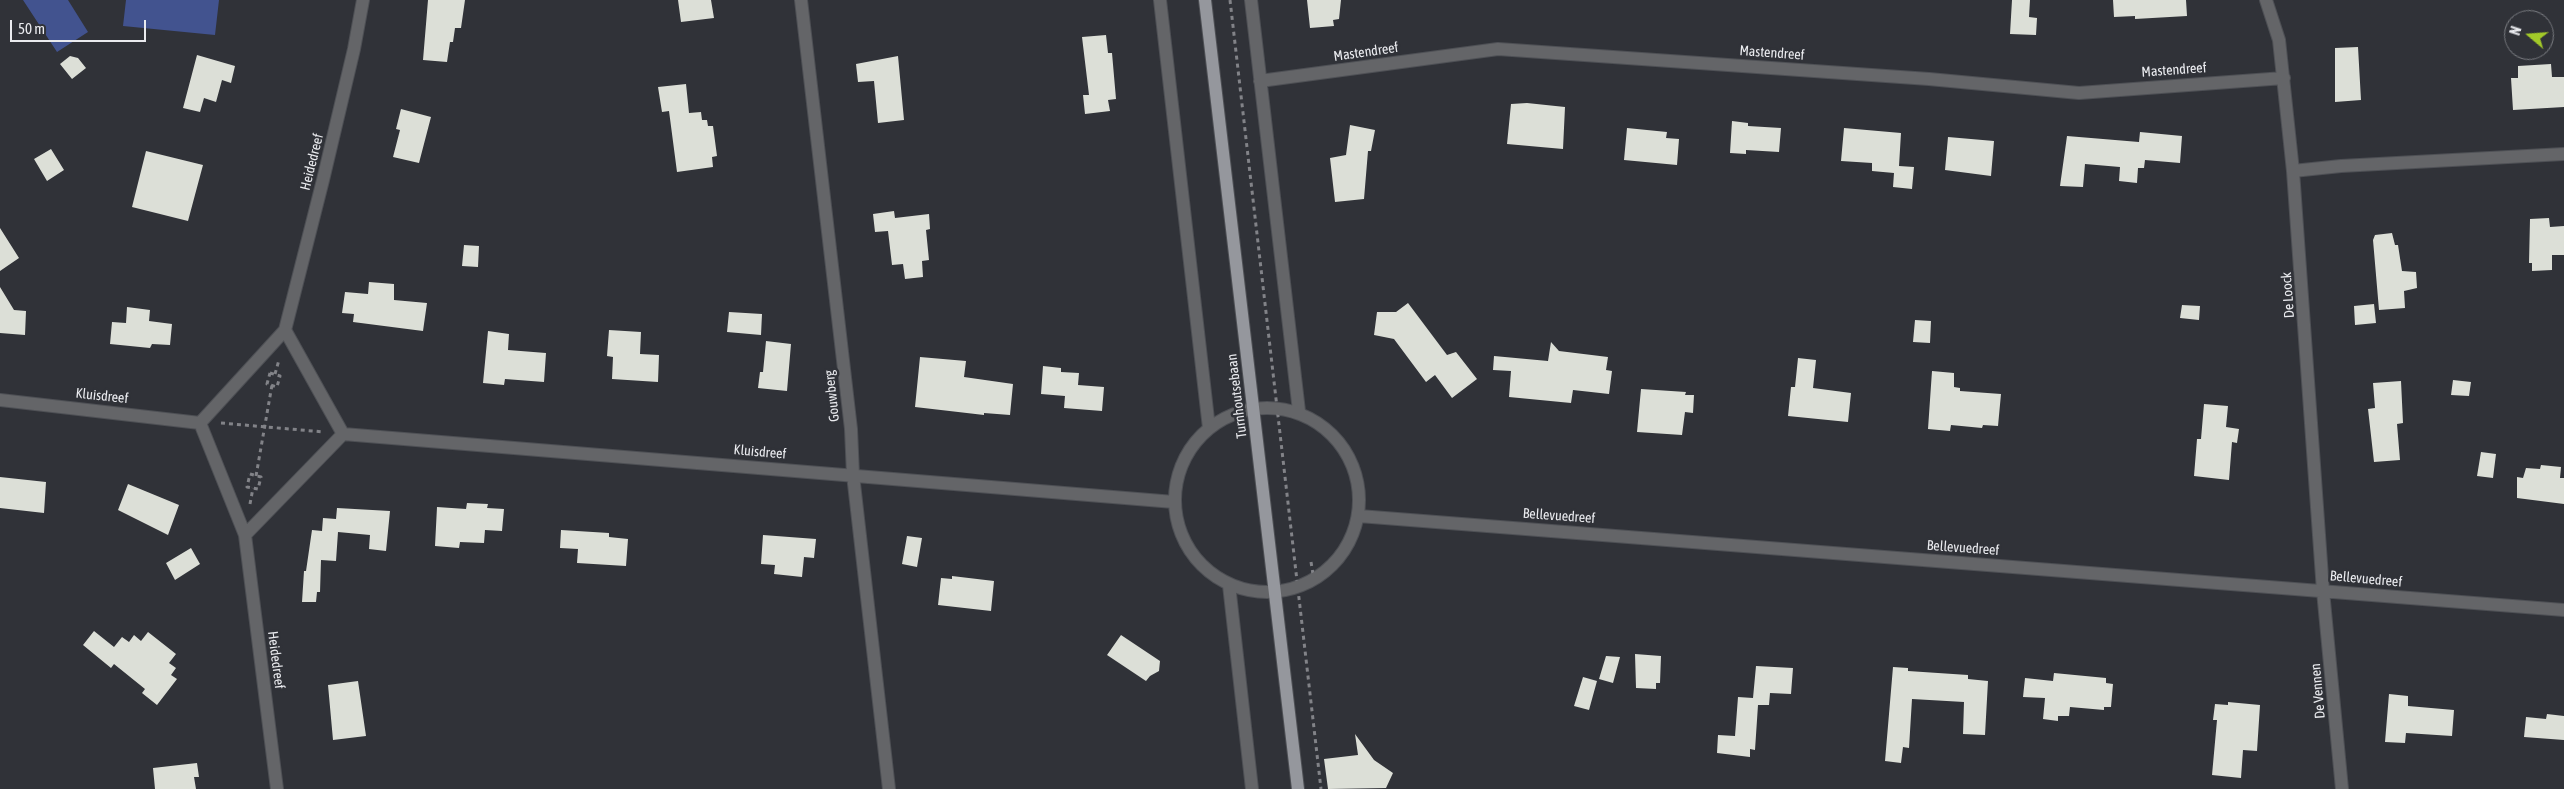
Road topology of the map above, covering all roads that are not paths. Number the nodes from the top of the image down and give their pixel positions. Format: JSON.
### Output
{"nodes":[{"id":1,"x":363,"y":0,"type":"edge"},
{"id":2,"x":801,"y":0,"type":"edge"},
{"id":3,"x":1160,"y":0,"type":"edge"},
{"id":4,"x":1205,"y":0,"type":"edge"},
{"id":5,"x":1251,"y":0,"type":"edge"},
{"id":6,"x":2266,"y":0,"type":"edge"},
{"id":7,"x":2284,"y":78,"type":"junction"},
{"id":8,"x":1260,"y":81,"type":"junction"},
{"id":9,"x":2564,"y":154,"type":"edge"},
{"id":10,"x":2293,"y":171,"type":"junction"},
{"id":11,"x":285,"y":330,"type":"junction"},
{"id":12,"x":0,"y":400,"type":"edge"},
{"id":13,"x":1254,"y":408,"type":"junction"},
{"id":14,"x":1299,"y":411,"type":"junction"},
{"id":15,"x":200,"y":423,"type":"junction"},
{"id":16,"x":1209,"y":428,"type":"junction"},
{"id":17,"x":343,"y":434,"type":"junction"},
{"id":18,"x":853,"y":475,"type":"junction"},
{"id":19,"x":1174,"y":502,"type":"junction"},
{"id":20,"x":1359,"y":516,"type":"junction"},
{"id":21,"x":245,"y":535,"type":"junction"},
{"id":22,"x":1229,"y":585,"type":"junction"},
{"id":23,"x":2323,"y":591,"type":"junction"},
{"id":24,"x":1275,"y":593,"type":"junction"},
{"id":25,"x":2564,"y":610,"type":"edge"},
{"id":26,"x":277,"y":789,"type":"edge"},
{"id":27,"x":889,"y":789,"type":"edge"},
{"id":28,"x":1252,"y":789,"type":"edge"},
{"id":29,"x":1298,"y":789,"type":"edge"},
{"id":30,"x":2342,"y":789,"type":"edge"}],
"edges":[{"from":1,"to":11,"type":"street","name":"Heidedreef"},
{"from":2,"to":18,"type":"street","name":"Gouwberg"},
{"from":3,"to":16,"type":"street"},
{"from":4,"to":13,"type":"main road","name":"Turnhoutsebaan"},
{"from":5,"to":8,"type":"street"},
{"from":6,"to":7,"type":"street","name":"De Loock"},
{"from":7,"to":8,"type":"street","name":"Mastendreef"},
{"from":7,"to":10,"type":"street","name":"De Loock"},
{"from":8,"to":14,"type":"street"},
{"from":9,"to":10,"type":"street"},
{"from":10,"to":23,"type":"street","name":"De Loock"},
{"from":11,"to":15,"type":"street"},
{"from":11,"to":17,"type":"street"},
{"from":12,"to":15,"type":"street","name":"Kluisdreef"},
{"from":13,"to":14,"type":"street"},
{"from":13,"to":16,"type":"street"},
{"from":13,"to":24,"type":"main road","name":"Turnhoutsebaan"},
{"from":14,"to":20,"type":"street"},
{"from":15,"to":21,"type":"street","name":"Heidedreef"},
{"from":16,"to":19,"type":"street"},
{"from":17,"to":18,"type":"street","name":"Kluisdreef"},
{"from":17,"to":21,"type":"street"},
{"from":18,"to":19,"type":"street","name":"Kluisdreef"},
{"from":18,"to":27,"type":"street","name":"Gouwberg"},
{"from":19,"to":22,"type":"street"},
{"from":20,"to":23,"type":"street","name":"Bellevuedreef"},
{"from":20,"to":24,"type":"street"},
{"from":21,"to":26,"type":"street","name":"Heidedreef"},
{"from":22,"to":24,"type":"street"},
{"from":22,"to":28,"type":"street"},
{"from":23,"to":25,"type":"street","name":"Bellevuedreef"},
{"from":23,"to":30,"type":"street","name":"De Vennen"},
{"from":24,"to":29,"type":"main road","name":"Turnhoutsebaan"}]}
